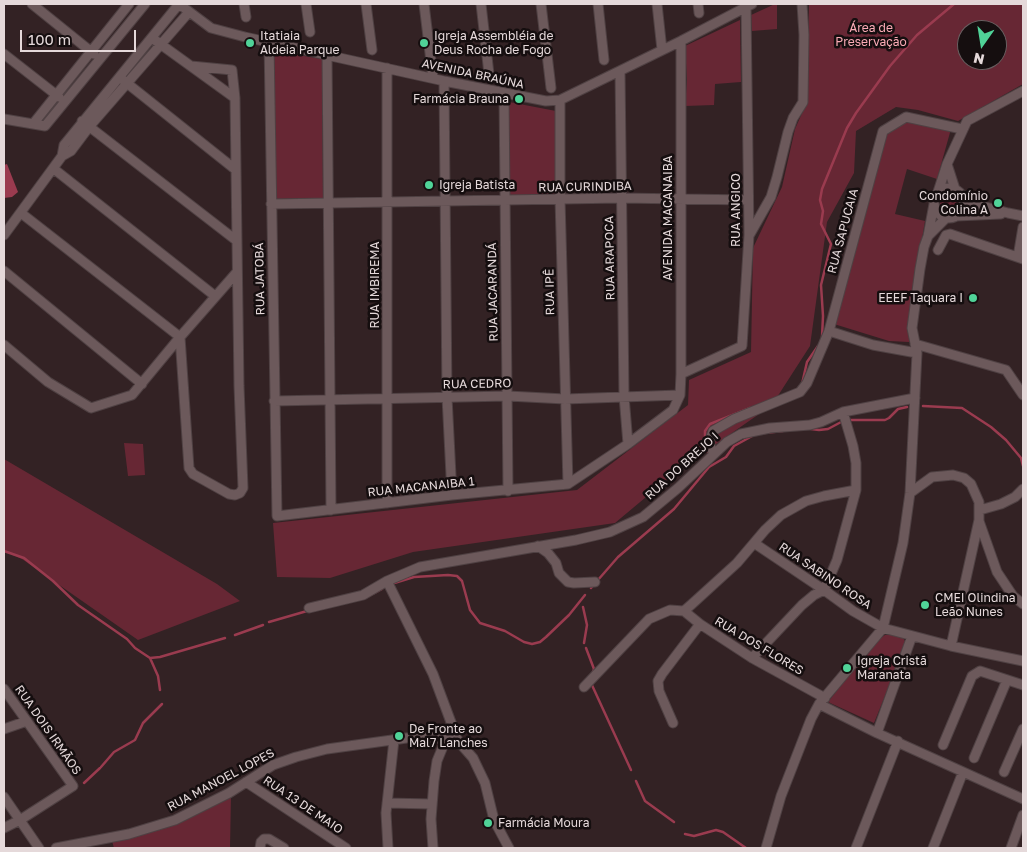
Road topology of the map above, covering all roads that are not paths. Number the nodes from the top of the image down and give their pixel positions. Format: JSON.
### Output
{"nodes":[{"id":1,"x":32,"y":4,"type":"edge"},
{"id":2,"x":145,"y":4,"type":"edge"},
{"id":3,"x":179,"y":4,"type":"edge"},
{"id":4,"x":244,"y":4,"type":"edge"},
{"id":5,"x":306,"y":4,"type":"edge"},
{"id":6,"x":366,"y":4,"type":"edge"},
{"id":7,"x":424,"y":4,"type":"edge"},
{"id":8,"x":481,"y":4,"type":"edge"},
{"id":9,"x":541,"y":4,"type":"edge"},
{"id":10,"x":598,"y":4,"type":"edge"},
{"id":11,"x":657,"y":4,"type":"edge"},
{"id":12,"x":802,"y":4,"type":"edge"},
{"id":13,"x":125,"y":5,"type":"edge"},
{"id":14,"x":749,"y":5,"type":"edge"},
{"id":15,"x":189,"y":12,"type":"junction"},
{"id":16,"x":135,"y":16,"type":"junction"},
{"id":17,"x":246,"y":17,"type":"dead end"},
{"id":18,"x":310,"y":32,"type":"dead end"},
{"id":19,"x":152,"y":38,"type":"junction"},
{"id":20,"x":681,"y":41,"type":"junction"},
{"id":21,"x":269,"y":42,"type":"junction"},
{"id":22,"x":161,"y":45,"type":"junction"},
{"id":23,"x":372,"y":50,"type":"dead end"},
{"id":24,"x":662,"y":50,"type":"junction"},
{"id":25,"x":91,"y":52,"type":"junction"},
{"id":26,"x":4,"y":54,"type":"edge"},
{"id":27,"x":327,"y":55,"type":"junction"},
{"id":28,"x":100,"y":59,"type":"junction"},
{"id":29,"x":604,"y":60,"type":"dead end"},
{"id":30,"x":191,"y":66,"type":"junction"},
{"id":31,"x":387,"y":68,"type":"junction"},
{"id":32,"x":620,"y":71,"type":"junction"},
{"id":33,"x":490,"y":74,"type":"dead end"},
{"id":34,"x":119,"y":77,"type":"junction"},
{"id":35,"x":433,"y":78,"type":"junction"},
{"id":36,"x":444,"y":81,"type":"junction"},
{"id":37,"x":127,"y":84,"type":"junction"},
{"id":38,"x":551,"y":88,"type":"dead end"},
{"id":39,"x":1023,"y":90,"type":"edge"},
{"id":40,"x":504,"y":94,"type":"junction"},
{"id":41,"x":55,"y":95,"type":"junction"},
{"id":42,"x":235,"y":98,"type":"junction"},
{"id":43,"x":560,"y":100,"type":"junction"},
{"id":44,"x":65,"y":102,"type":"junction"},
{"id":45,"x":4,"y":119,"type":"edge"},
{"id":46,"x":33,"y":124,"type":"junction"},
{"id":47,"x":86,"y":124,"type":"junction"},
{"id":48,"x":962,"y":129,"type":"junction"},
{"id":49,"x":947,"y":164,"type":"junction"},
{"id":50,"x":54,"y":169,"type":"junction"},
{"id":51,"x":236,"y":170,"type":"junction"},
{"id":52,"x":955,"y":189,"type":"junction"},
{"id":53,"x":938,"y":192,"type":"junction"},
{"id":54,"x":621,"y":198,"type":"junction"},
{"id":55,"x":560,"y":199,"type":"junction"},
{"id":56,"x":681,"y":199,"type":"junction"},
{"id":57,"x":504,"y":200,"type":"junction"},
{"id":58,"x":748,"y":200,"type":"junction"},
{"id":59,"x":444,"y":201,"type":"junction"},
{"id":60,"x":964,"y":201,"type":"junction"},
{"id":61,"x":387,"y":202,"type":"junction"},
{"id":62,"x":328,"y":203,"type":"junction"},
{"id":63,"x":271,"y":204,"type":"junction"},
{"id":64,"x":934,"y":204,"type":"junction"},
{"id":65,"x":21,"y":213,"type":"junction"},
{"id":66,"x":1008,"y":213,"type":"junction"},
{"id":67,"x":956,"y":216,"type":"junction"},
{"id":68,"x":1023,"y":216,"type":"edge"},
{"id":69,"x":946,"y":218,"type":"junction"},
{"id":70,"x":1023,"y":227,"type":"edge"},
{"id":71,"x":4,"y":235,"type":"edge"},
{"id":72,"x":749,"y":235,"type":"junction"},
{"id":73,"x":928,"y":236,"type":"junction"},
{"id":74,"x":237,"y":241,"type":"junction"},
{"id":75,"x":938,"y":250,"type":"dead end"},
{"id":76,"x":1021,"y":258,"type":"edge"},
{"id":77,"x":4,"y":271,"type":"edge"},
{"id":78,"x":237,"y":272,"type":"junction"},
{"id":79,"x":215,"y":296,"type":"junction"},
{"id":80,"x":829,"y":331,"type":"junction"},
{"id":81,"x":180,"y":337,"type":"junction"},
{"id":82,"x":4,"y":345,"type":"edge"},
{"id":83,"x":916,"y":349,"type":"junction"},
{"id":84,"x":681,"y":374,"type":"junction"},
{"id":85,"x":142,"y":384,"type":"junction"},
{"id":86,"x":680,"y":395,"type":"junction"},
{"id":87,"x":1023,"y":395,"type":"edge"},
{"id":88,"x":508,"y":396,"type":"junction"},
{"id":89,"x":624,"y":396,"type":"junction"},
{"id":90,"x":446,"y":397,"type":"junction"},
{"id":91,"x":387,"y":398,"type":"junction"},
{"id":92,"x":915,"y":398,"type":"junction"},
{"id":93,"x":330,"y":399,"type":"junction"},
{"id":94,"x":565,"y":399,"type":"junction"},
{"id":95,"x":274,"y":401,"type":"junction"},
{"id":96,"x":843,"y":412,"type":"junction"},
{"id":97,"x":628,"y":444,"type":"junction"},
{"id":98,"x":714,"y":454,"type":"junction"},
{"id":99,"x":568,"y":484,"type":"junction"},
{"id":100,"x":1023,"y":489,"type":"edge"},
{"id":101,"x":856,"y":490,"type":"junction"},
{"id":102,"x":508,"y":491,"type":"junction"},
{"id":103,"x":910,"y":493,"type":"junction"},
{"id":104,"x":452,"y":495,"type":"junction"},
{"id":105,"x":388,"y":502,"type":"junction"},
{"id":106,"x":331,"y":510,"type":"junction"},
{"id":107,"x":980,"y":510,"type":"junction"},
{"id":108,"x":276,"y":516,"type":"joint"},
{"id":109,"x":979,"y":520,"type":"junction"},
{"id":110,"x":754,"y":544,"type":"junction"},
{"id":111,"x":538,"y":546,"type":"junction"},
{"id":112,"x":387,"y":581,"type":"junction"},
{"id":113,"x":594,"y":582,"type":"dead end"},
{"id":114,"x":824,"y":590,"type":"junction"},
{"id":115,"x":1023,"y":604,"type":"edge"},
{"id":116,"x":309,"y":608,"type":"dead end"},
{"id":117,"x":684,"y":611,"type":"junction"},
{"id":118,"x":700,"y":624,"type":"junction"},
{"id":119,"x":883,"y":628,"type":"junction"},
{"id":120,"x":912,"y":636,"type":"junction"},
{"id":121,"x":951,"y":646,"type":"junction"},
{"id":122,"x":752,"y":658,"type":"junction"},
{"id":123,"x":1023,"y":661,"type":"edge"},
{"id":124,"x":1006,"y":680,"type":"junction"},
{"id":125,"x":1023,"y":685,"type":"edge"},
{"id":126,"x":584,"y":687,"type":"dead end"},
{"id":127,"x":4,"y":689,"type":"edge"},
{"id":128,"x":822,"y":701,"type":"junction"},
{"id":129,"x":27,"y":721,"type":"junction"},
{"id":130,"x":673,"y":722,"type":"dead end"},
{"id":131,"x":4,"y":729,"type":"edge"},
{"id":132,"x":1023,"y":729,"type":"edge"},
{"id":133,"x":877,"y":733,"type":"junction"},
{"id":134,"x":446,"y":739,"type":"junction"},
{"id":135,"x":394,"y":740,"type":"junction"},
{"id":136,"x":458,"y":741,"type":"junction"},
{"id":137,"x":898,"y":741,"type":"junction"},
{"id":138,"x":943,"y":745,"type":"dead end"},
{"id":139,"x":974,"y":758,"type":"dead end"},
{"id":140,"x":963,"y":772,"type":"junction"},
{"id":141,"x":1004,"y":772,"type":"dead end"},
{"id":142,"x":246,"y":782,"type":"junction"},
{"id":143,"x":4,"y":797,"type":"edge"},
{"id":144,"x":1023,"y":799,"type":"edge"},
{"id":145,"x":387,"y":804,"type":"junction"},
{"id":146,"x":432,"y":804,"type":"junction"},
{"id":147,"x":1023,"y":816,"type":"edge"},
{"id":148,"x":20,"y":820,"type":"junction"},
{"id":149,"x":4,"y":828,"type":"edge"},
{"id":150,"x":38,"y":848,"type":"edge"},
{"id":151,"x":56,"y":848,"type":"edge"},
{"id":152,"x":260,"y":848,"type":"edge"},
{"id":153,"x":284,"y":848,"type":"edge"},
{"id":154,"x":346,"y":848,"type":"edge"},
{"id":155,"x":388,"y":848,"type":"edge"},
{"id":156,"x":433,"y":848,"type":"edge"},
{"id":157,"x":509,"y":848,"type":"edge"},
{"id":158,"x":766,"y":848,"type":"edge"},
{"id":159,"x":856,"y":848,"type":"edge"},
{"id":160,"x":934,"y":848,"type":"edge"},
{"id":161,"x":1011,"y":848,"type":"edge"}],
"edges":[{"from":1,"to":25,"type":"street"},
{"from":2,"to":16,"type":"street"},
{"from":3,"to":15,"type":"street","name":"AVENIDA BRAÚNA"},
{"from":3,"to":19,"type":"street"},
{"from":4,"to":17,"type":"street"},
{"from":5,"to":18,"type":"street"},
{"from":6,"to":23,"type":"street"},
{"from":7,"to":35,"type":"street"},
{"from":8,"to":33,"type":"street"},
{"from":9,"to":38,"type":"street"},
{"from":10,"to":29,"type":"street"},
{"from":11,"to":24,"type":"street"},
{"from":12,"to":72,"type":"street"},
{"from":13,"to":16,"type":"street"},
{"from":13,"to":25,"type":"street"},
{"from":14,"to":20,"type":"street","name":"AVENIDA BRAÚNA"},
{"from":14,"to":58,"type":"street","name":"RUA ANGICO"},
{"from":15,"to":21,"type":"street","name":"AVENIDA BRAÚNA"},
{"from":15,"to":22,"type":"street"},
{"from":16,"to":28,"type":"street"},
{"from":19,"to":22,"type":"street"},
{"from":19,"to":34,"type":"street"},
{"from":20,"to":24,"type":"street","name":"AVENIDA BRAÚNA"},
{"from":20,"to":56,"type":"street","name":"AVENIDA MACANAIBA"},
{"from":21,"to":27,"type":"street","name":"AVENIDA BRAÚNA"},
{"from":21,"to":63,"type":"street","name":"RUA JATOBÁ"},
{"from":22,"to":30,"type":"street"},
{"from":22,"to":37,"type":"street"},
{"from":24,"to":32,"type":"street","name":"AVENIDA BRAÚNA"},
{"from":25,"to":28,"type":"street"},
{"from":25,"to":41,"type":"street"},
{"from":26,"to":41,"type":"street"},
{"from":27,"to":31,"type":"street","name":"AVENIDA BRAÚNA"},
{"from":27,"to":62,"type":"street"},
{"from":28,"to":44,"type":"street"},
{"from":30,"to":42,"type":"street"},
{"from":30,"to":42,"type":"street"},
{"from":31,"to":35,"type":"street","name":"AVENIDA BRAÚNA"},
{"from":31,"to":61,"type":"street","name":"RUA IMBIREMA"},
{"from":32,"to":43,"type":"street","name":"AVENIDA BRAÚNA"},
{"from":32,"to":54,"type":"street","name":"RUA ARAPOCA"},
{"from":34,"to":37,"type":"street"},
{"from":34,"to":47,"type":"street"},
{"from":35,"to":36,"type":"street","name":"AVENIDA BRAÚNA"},
{"from":36,"to":40,"type":"street","name":"AVENIDA BRAÚNA"},
{"from":36,"to":59,"type":"street"},
{"from":37,"to":47,"type":"street"},
{"from":37,"to":51,"type":"street"},
{"from":39,"to":48,"type":"street"},
{"from":40,"to":43,"type":"street","name":"AVENIDA BRAÚNA"},
{"from":40,"to":57,"type":"street","name":"RUA JACARANDÁ"},
{"from":41,"to":44,"type":"street"},
{"from":41,"to":46,"type":"street"},
{"from":42,"to":51,"type":"street"},
{"from":43,"to":55,"type":"street","name":"RUA IPÊ"},
{"from":44,"to":46,"type":"street"},
{"from":45,"to":46,"type":"street"},
{"from":47,"to":50,"type":"street"},
{"from":47,"to":74,"type":"street"},
{"from":48,"to":49,"type":"street"},
{"from":48,"to":80,"type":"street","name":"RUA SAPUCAIA"},
{"from":49,"to":52,"type":"street"},
{"from":49,"to":53,"type":"street"},
{"from":50,"to":65,"type":"street"},
{"from":50,"to":79,"type":"street"},
{"from":51,"to":74,"type":"street"},
{"from":52,"to":53,"type":"street"},
{"from":52,"to":60,"type":"street"},
{"from":53,"to":64,"type":"street"},
{"from":54,"to":55,"type":"street","name":"RUA CURINDIBA"},
{"from":54,"to":56,"type":"street","name":"RUA CURINDIBA"},
{"from":54,"to":89,"type":"street","name":"RUA ARAPOCA"},
{"from":55,"to":57,"type":"street","name":"RUA CURINDIBA"},
{"from":55,"to":94,"type":"street","name":"RUA IPÊ"},
{"from":56,"to":58,"type":"street","name":"RUA CURINDIBA"},
{"from":56,"to":84,"type":"street","name":"AVENIDA MACANAIBA"},
{"from":57,"to":59,"type":"street","name":"RUA CURINDIBA"},
{"from":57,"to":88,"type":"street","name":"RUA JACARANDÁ"},
{"from":58,"to":72,"type":"street","name":"RUA ANGICO"},
{"from":59,"to":61,"type":"street","name":"RUA CURINDIBA"},
{"from":59,"to":90,"type":"street"},
{"from":60,"to":66,"type":"street"},
{"from":60,"to":67,"type":"street"},
{"from":61,"to":62,"type":"street","name":"RUA CURINDIBA"},
{"from":61,"to":91,"type":"street","name":"RUA IMBIREMA"},
{"from":62,"to":63,"type":"street","name":"RUA CURINDIBA"},
{"from":62,"to":93,"type":"street"},
{"from":63,"to":95,"type":"street","name":"RUA JATOBÁ"},
{"from":64,"to":69,"type":"street"},
{"from":64,"to":73,"type":"street"},
{"from":65,"to":71,"type":"street"},
{"from":65,"to":81,"type":"street"},
{"from":66,"to":67,"type":"street"},
{"from":66,"to":68,"type":"street"},
{"from":67,"to":69,"type":"street"},
{"from":69,"to":73,"type":"street"},
{"from":70,"to":76,"type":"street"},
{"from":72,"to":84,"type":"street","name":"RUA ANGICO"},
{"from":73,"to":83,"type":"street"},
{"from":74,"to":78,"type":"street"},
{"from":75,"to":76,"type":"street"},
{"from":77,"to":85,"type":"street"},
{"from":78,"to":79,"type":"street"},
{"from":78,"to":81,"type":"street"},
{"from":79,"to":81,"type":"street"},
{"from":80,"to":83,"type":"street"},
{"from":80,"to":98,"type":"street","name":"RUA SAPUCAIA"},
{"from":81,"to":85,"type":"street"},
{"from":82,"to":85,"type":"street"},
{"from":83,"to":87,"type":"street"},
{"from":83,"to":92,"type":"street"},
{"from":84,"to":86,"type":"street","name":"AVENIDA MACANAIBA"},
{"from":86,"to":89,"type":"street","name":"RUA CEDRO"},
{"from":86,"to":97,"type":"street"},
{"from":88,"to":90,"type":"street","name":"RUA CEDRO"},
{"from":88,"to":94,"type":"street","name":"RUA CEDRO"},
{"from":88,"to":102,"type":"street","name":"RUA JACARANDÁ"},
{"from":89,"to":94,"type":"street","name":"RUA CEDRO"},
{"from":89,"to":97,"type":"street","name":"RUA ARAPOCA"},
{"from":90,"to":91,"type":"street","name":"RUA CEDRO"},
{"from":90,"to":104,"type":"street"},
{"from":91,"to":93,"type":"street","name":"RUA CEDRO"},
{"from":91,"to":105,"type":"street","name":"RUA IMBIREMA"},
{"from":92,"to":96,"type":"street","name":"RUA DO BREJO I"},
{"from":92,"to":103,"type":"street"},
{"from":93,"to":95,"type":"street","name":"RUA CEDRO"},
{"from":93,"to":106,"type":"street"},
{"from":94,"to":99,"type":"street","name":"RUA IPÊ"},
{"from":95,"to":108,"type":"street","name":"RUA JATOBÁ"},
{"from":96,"to":98,"type":"street","name":"RUA DO BREJO I"},
{"from":96,"to":101,"type":"street"},
{"from":97,"to":99,"type":"street"},
{"from":98,"to":111,"type":"street","name":"RUA DO BREJO I"},
{"from":99,"to":102,"type":"street","name":"RUA MACANAIBA 1"},
{"from":100,"to":107,"type":"street"},
{"from":101,"to":110,"type":"street"},
{"from":101,"to":114,"type":"street"},
{"from":102,"to":104,"type":"street","name":"RUA MACANAIBA 1"},
{"from":103,"to":107,"type":"street"},
{"from":103,"to":119,"type":"street"},
{"from":104,"to":105,"type":"street","name":"RUA MACANAIBA 1"},
{"from":105,"to":106,"type":"street","name":"RUA MACANAIBA 1"},
{"from":106,"to":108,"type":"street","name":"RUA MACANAIBA 1"},
{"from":107,"to":109,"type":"street"},
{"from":109,"to":115,"type":"street"},
{"from":109,"to":121,"type":"street"},
{"from":110,"to":114,"type":"street","name":"RUA SABINO ROSA"},
{"from":110,"to":117,"type":"street"},
{"from":111,"to":112,"type":"street","name":"RUA DO BREJO I"},
{"from":111,"to":113,"type":"street"},
{"from":112,"to":116,"type":"street","name":"RUA DO BREJO I"},
{"from":112,"to":136,"type":"street"},
{"from":114,"to":119,"type":"street","name":"RUA SABINO ROSA"},
{"from":114,"to":122,"type":"street"},
{"from":117,"to":118,"type":"street","name":"RUA DOS FLORES"},
{"from":117,"to":126,"type":"street"},
{"from":118,"to":122,"type":"street","name":"RUA DOS FLORES"},
{"from":118,"to":130,"type":"street"},
{"from":119,"to":120,"type":"street","name":"RUA SABINO ROSA"},
{"from":119,"to":128,"type":"street"},
{"from":120,"to":121,"type":"street","name":"RUA SABINO ROSA"},
{"from":120,"to":133,"type":"street"},
{"from":121,"to":123,"type":"street"},
{"from":122,"to":128,"type":"street","name":"RUA DOS FLORES"},
{"from":124,"to":125,"type":"street"},
{"from":124,"to":138,"type":"street"},
{"from":124,"to":139,"type":"street"},
{"from":127,"to":129,"type":"street","name":"RUA DOIS IRMÃOS"},
{"from":128,"to":133,"type":"street","name":"RUA DOS FLORES"},
{"from":128,"to":158,"type":"street"},
{"from":129,"to":131,"type":"street"},
{"from":129,"to":148,"type":"street","name":"RUA DOIS IRMÃOS"},
{"from":132,"to":141,"type":"street"},
{"from":133,"to":137,"type":"street","name":"RUA DOS FLORES"},
{"from":134,"to":135,"type":"street","name":"RUA MANOEL LOPES"},
{"from":134,"to":136,"type":"street","name":"RUA MANOEL LOPES"},
{"from":134,"to":146,"type":"street"},
{"from":135,"to":142,"type":"street","name":"RUA MANOEL LOPES"},
{"from":135,"to":145,"type":"street"},
{"from":136,"to":157,"type":"street"},
{"from":137,"to":140,"type":"street","name":"RUA DOS FLORES"},
{"from":137,"to":159,"type":"street"},
{"from":140,"to":144,"type":"street","name":"RUA DOS FLORES"},
{"from":140,"to":160,"type":"street"},
{"from":142,"to":151,"type":"street","name":"RUA MANOEL LOPES"},
{"from":142,"to":154,"type":"street","name":"RUA 13 DE MAIO"},
{"from":143,"to":148,"type":"street"},
{"from":145,"to":146,"type":"street"},
{"from":145,"to":155,"type":"street"},
{"from":146,"to":156,"type":"street"},
{"from":147,"to":161,"type":"street"},
{"from":148,"to":149,"type":"street"},
{"from":148,"to":150,"type":"street"},
{"from":152,"to":153,"type":"street"}]}
